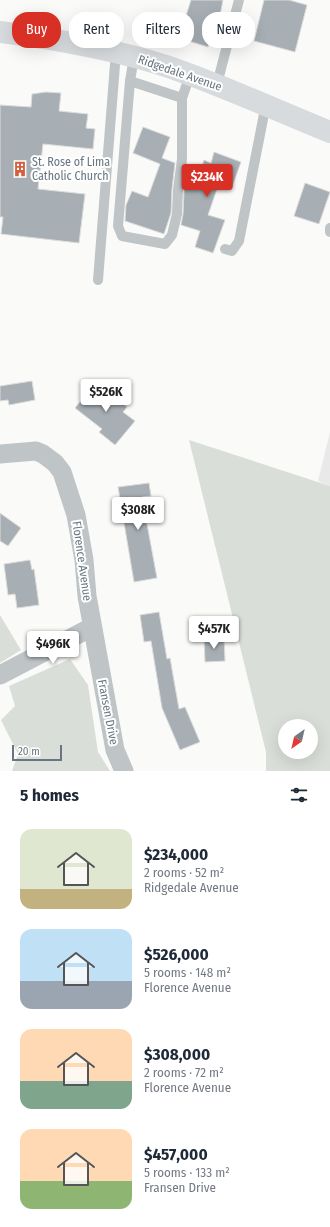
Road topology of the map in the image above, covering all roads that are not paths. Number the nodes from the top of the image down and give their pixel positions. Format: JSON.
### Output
{"nodes":[{"id":1,"x":239,"y":0,"type":"edge"},
{"id":2,"x":0,"y":32,"type":"edge"},
{"id":3,"x":125,"y":54,"type":"junction"},
{"id":4,"x":190,"y":75,"type":"junction"},
{"id":5,"x":130,"y":80,"type":"junction"},
{"id":6,"x":217,"y":84,"type":"junction"},
{"id":7,"x":182,"y":98,"type":"junction"},
{"id":8,"x":266,"y":104,"type":"junction"},
{"id":9,"x":330,"y":132,"type":"edge"},
{"id":10,"x":330,"y":228,"type":"edge"},
{"id":11,"x":330,"y":232,"type":"edge"},
{"id":12,"x":225,"y":249,"type":"dead end"},
{"id":13,"x":98,"y":280,"type":"dead end"},
{"id":14,"x":0,"y":454,"type":"edge"},
{"id":15,"x":92,"y":627,"type":"junction"},
{"id":16,"x":0,"y":675,"type":"edge"},
{"id":17,"x":124,"y":771,"type":"edge"}],
"edges":[{"from":1,"to":6,"type":"lane"},
{"from":2,"to":3,"type":"main road","name":"Ridgedale Avenue"},
{"from":3,"to":4,"type":"main road","name":"Ridgedale Avenue"},
{"from":3,"to":5,"type":"lane"},
{"from":3,"to":13,"type":"lane"},
{"from":4,"to":6,"type":"main road","name":"Ridgedale Avenue"},
{"from":4,"to":7,"type":"lane"},
{"from":5,"to":7,"type":"lane"},
{"from":5,"to":7,"type":"lane"},
{"from":6,"to":8,"type":"main road","name":"Ridgedale Avenue"},
{"from":8,"to":9,"type":"main road","name":"Ridgedale Avenue"},
{"from":8,"to":12,"type":"lane"},
{"from":10,"to":11,"type":"lane"},
{"from":14,"to":15,"type":"street","name":"Florence Avenue"},
{"from":15,"to":16,"type":"street"},
{"from":15,"to":17,"type":"street","name":"Fransen Drive"}]}
